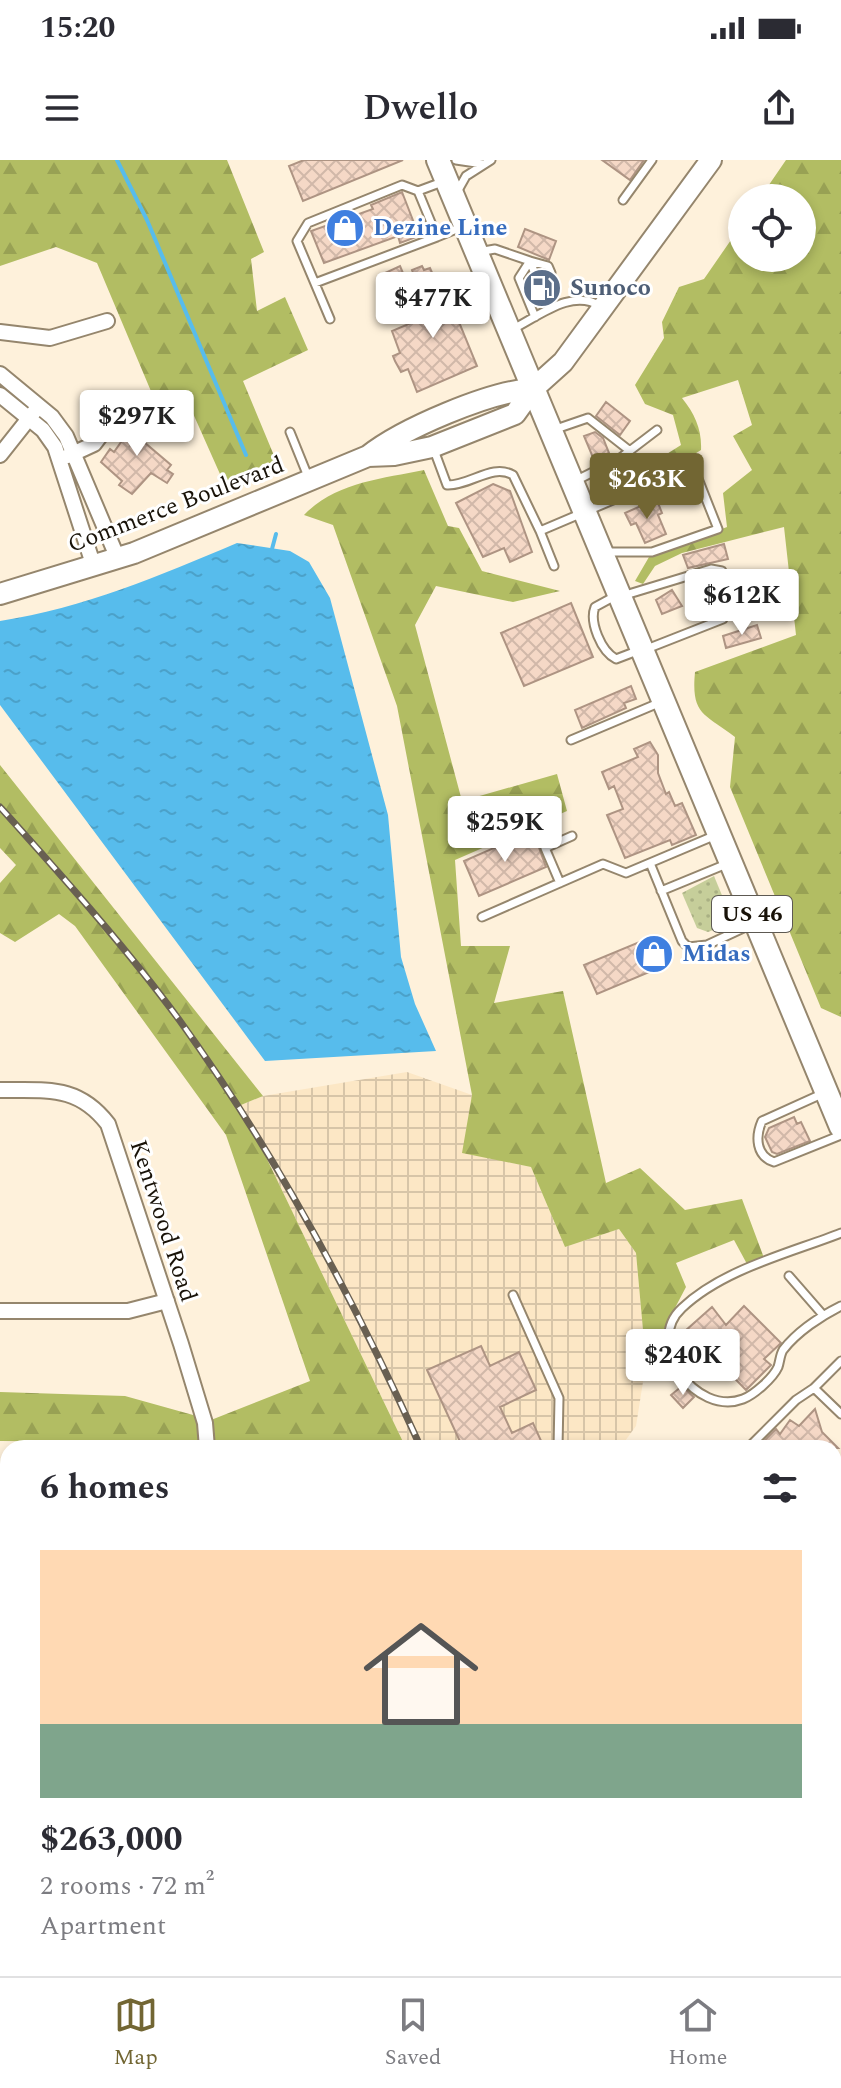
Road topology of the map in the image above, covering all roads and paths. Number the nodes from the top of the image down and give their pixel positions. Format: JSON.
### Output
{"nodes":[{"id":1,"x":652,"y":160,"type":"edge"},
{"id":2,"x":711,"y":160,"type":"edge"},
{"id":3,"x":487,"y":162,"type":"edge"},
{"id":4,"x":449,"y":174,"type":"edge"},
{"id":5,"x":418,"y":191,"type":"junction"},
{"id":6,"x":623,"y":200,"type":"dead end"},
{"id":7,"x":465,"y":226,"type":"junction"},
{"id":8,"x":437,"y":237,"type":"junction"},
{"id":9,"x":476,"y":252,"type":"junction"},
{"id":10,"x":530,"y":261,"type":"junction"},
{"id":11,"x":551,"y":273,"type":"dead end"},
{"id":12,"x":537,"y":279,"type":"dead end"},
{"id":13,"x":315,"y":283,"type":"junction"},
{"id":14,"x":558,"y":291,"type":"dead end"},
{"id":15,"x":545,"y":297,"type":"dead end"},
{"id":16,"x":563,"y":302,"type":"junction"},
{"id":17,"x":602,"y":307,"type":"junction"},
{"id":18,"x":550,"y":309,"type":"junction"},
{"id":19,"x":535,"y":317,"type":"junction"},
{"id":20,"x":330,"y":319,"type":"dead end"},
{"id":21,"x":107,"y":321,"type":"dead end"},
{"id":22,"x":509,"y":331,"type":"junction"},
{"id":23,"x":0,"y":332,"type":"edge"},
{"id":24,"x":0,"y":374,"type":"edge"},
{"id":25,"x":533,"y":389,"type":"junction"},
{"id":26,"x":0,"y":395,"type":"edge"},
{"id":27,"x":125,"y":403,"type":"dead end"},
{"id":28,"x":39,"y":405,"type":"junction"},
{"id":29,"x":29,"y":417,"type":"junction"},
{"id":30,"x":657,"y":430,"type":"dead end"},
{"id":31,"x":550,"y":431,"type":"junction"},
{"id":32,"x":290,"y":432,"type":"dead end"},
{"id":33,"x":432,"y":447,"type":"junction"},
{"id":34,"x":630,"y":451,"type":"junction"},
{"id":35,"x":76,"y":454,"type":"junction"},
{"id":36,"x":0,"y":455,"type":"edge"},
{"id":37,"x":368,"y":456,"type":"junction"},
{"id":38,"x":60,"y":458,"type":"junction"},
{"id":39,"x":310,"y":481,"type":"junction"},
{"id":40,"x":572,"y":484,"type":"junction"},
{"id":41,"x":584,"y":512,"type":"junction"},
{"id":42,"x":540,"y":531,"type":"junction"},
{"id":43,"x":601,"y":552,"type":"junction"},
{"id":44,"x":118,"y":559,"type":"junction"},
{"id":45,"x":554,"y":566,"type":"dead end"},
{"id":46,"x":94,"y":567,"type":"junction"},
{"id":47,"x":0,"y":594,"type":"edge"},
{"id":48,"x":619,"y":596,"type":"junction"},
{"id":49,"x":642,"y":650,"type":"junction"},
{"id":50,"x":663,"y":701,"type":"junction"},
{"id":51,"x":571,"y":740,"type":"dead end"},
{"id":52,"x":719,"y":834,"type":"junction"},
{"id":53,"x":572,"y":836,"type":"dead end"},
{"id":54,"x":650,"y":863,"type":"junction"},
{"id":55,"x":730,"y":863,"type":"junction"},
{"id":56,"x":560,"y":883,"type":"junction"},
{"id":57,"x":661,"y":891,"type":"junction"},
{"id":58,"x":482,"y":917,"type":"dead end"},
{"id":59,"x":755,"y":923,"type":"junction"},
{"id":60,"x":0,"y":1090,"type":"edge"},
{"id":61,"x":826,"y":1092,"type":"junction"},
{"id":62,"x":841,"y":1127,"type":"edge"},
{"id":63,"x":841,"y":1135,"type":"edge"},
{"id":64,"x":841,"y":1233,"type":"edge"},
{"id":65,"x":789,"y":1276,"type":"dead end"},
{"id":66,"x":513,"y":1295,"type":"dead end"},
{"id":67,"x":167,"y":1301,"type":"junction"},
{"id":68,"x":841,"y":1306,"type":"edge"},
{"id":69,"x":0,"y":1311,"type":"edge"},
{"id":70,"x":823,"y":1315,"type":"junction"},
{"id":71,"x":840,"y":1362,"type":"edge"},
{"id":72,"x":814,"y":1388,"type":"junction"},
{"id":73,"x":841,"y":1414,"type":"edge"},
{"id":74,"x":206,"y":1440,"type":"edge"},
{"id":75,"x":558,"y":1440,"type":"edge"},
{"id":76,"x":756,"y":1440,"type":"edge"}],
"edges":[{"from":1,"to":6,"type":"lane"},
{"from":2,"to":17,"type":"main road"},
{"from":3,"to":4,"type":"lane"},
{"from":3,"to":4,"type":"lane"},
{"from":4,"to":5,"type":"lane"},
{"from":4,"to":7,"type":"main road","number":"US 46"},
{"from":5,"to":8,"type":"lane"},
{"from":5,"to":13,"type":"lane"},
{"from":7,"to":8,"type":"lane"},
{"from":7,"to":9,"type":"main road","number":"US 46"},
{"from":8,"to":13,"type":"lane"},
{"from":9,"to":10,"type":"lane"},
{"from":9,"to":22,"type":"main road","number":"US 46"},
{"from":10,"to":11,"type":"lane"},
{"from":10,"to":12,"type":"lane"},
{"from":10,"to":19,"type":"lane"},
{"from":13,"to":20,"type":"lane"},
{"from":14,"to":16,"type":"lane"},
{"from":15,"to":18,"type":"lane"},
{"from":16,"to":17,"type":"lane"},
{"from":16,"to":18,"type":"lane"},
{"from":17,"to":25,"type":"main road"},
{"from":18,"to":19,"type":"lane"},
{"from":19,"to":22,"type":"lane"},
{"from":21,"to":23,"type":"street"},
{"from":22,"to":25,"type":"main road","number":"US 46"},
{"from":24,"to":28,"type":"street"},
{"from":25,"to":31,"type":"main road","number":"US 46"},
{"from":25,"to":33,"type":"main road","name":"Commerce Boulevard"},
{"from":25,"to":37,"type":"main road","name":"Commerce Boulevard"},
{"from":26,"to":29,"type":"street"},
{"from":27,"to":35,"type":"street"},
{"from":28,"to":29,"type":"street"},
{"from":28,"to":35,"type":"street"},
{"from":29,"to":36,"type":"street"},
{"from":29,"to":38,"type":"street"},
{"from":30,"to":34,"type":"lane"},
{"from":31,"to":34,"type":"lane"},
{"from":31,"to":40,"type":"main road","number":"US 46"},
{"from":32,"to":39,"type":"lane"},
{"from":33,"to":37,"type":"main road","name":"Commerce Boulevard"},
{"from":33,"to":42,"type":"lane"},
{"from":34,"to":40,"type":"lane"},
{"from":35,"to":38,"type":"street"},
{"from":35,"to":44,"type":"street"},
{"from":37,"to":39,"type":"main road","name":"Commerce Boulevard"},
{"from":38,"to":46,"type":"street"},
{"from":39,"to":44,"type":"main road","name":"Commerce Boulevard"},
{"from":40,"to":41,"type":"main road","number":"US 46"},
{"from":41,"to":42,"type":"lane"},
{"from":41,"to":43,"type":"main road","number":"US 46"},
{"from":41,"to":43,"type":"lane"},
{"from":42,"to":45,"type":"lane"},
{"from":43,"to":48,"type":"main road","number":"US 46"},
{"from":44,"to":46,"type":"main road","name":"Commerce Boulevard"},
{"from":46,"to":47,"type":"main road","name":"Commerce Boulevard"},
{"from":48,"to":49,"type":"main road","number":"US 46"},
{"from":48,"to":49,"type":"lane"},
{"from":48,"to":49,"type":"lane"},
{"from":49,"to":50,"type":"main road","number":"US 46"},
{"from":50,"to":51,"type":"lane"},
{"from":50,"to":52,"type":"main road","number":"US 46"},
{"from":52,"to":54,"type":"lane"},
{"from":52,"to":55,"type":"main road","number":"US 46"},
{"from":53,"to":56,"type":"lane"},
{"from":54,"to":56,"type":"lane"},
{"from":54,"to":57,"type":"lane"},
{"from":55,"to":57,"type":"lane"},
{"from":55,"to":59,"type":"main road","number":"US 46"},
{"from":56,"to":58,"type":"lane"},
{"from":57,"to":59,"type":"lane"},
{"from":59,"to":61,"type":"main road","number":"US 46"},
{"from":60,"to":67,"type":"street","name":"Kentwood Road"},
{"from":61,"to":62,"type":"main road","number":"US 46"},
{"from":61,"to":63,"type":"lane"},
{"from":64,"to":70,"type":"lane"},
{"from":65,"to":70,"type":"lane"},
{"from":66,"to":75,"type":"lane"},
{"from":67,"to":69,"type":"street"},
{"from":67,"to":74,"type":"street","name":"Kentwood Road"},
{"from":68,"to":70,"type":"lane"},
{"from":71,"to":72,"type":"lane"},
{"from":72,"to":73,"type":"lane"},
{"from":72,"to":76,"type":"lane"}]}
